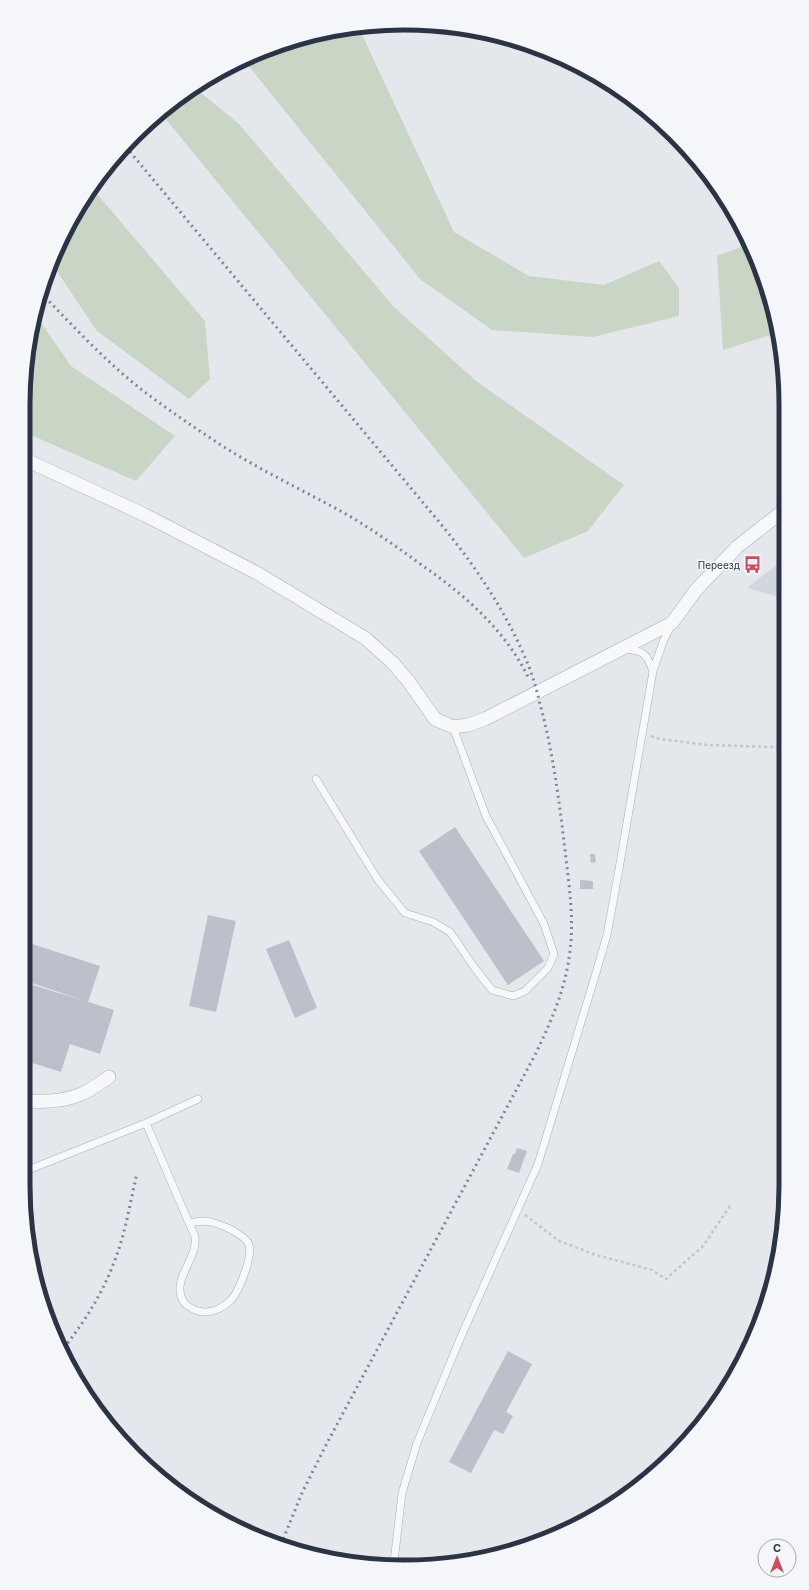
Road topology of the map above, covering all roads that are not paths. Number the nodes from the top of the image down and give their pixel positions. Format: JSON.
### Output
{"nodes":[{"id":1,"x":30,"y":462,"type":"edge"},
{"id":2,"x":779,"y":514,"type":"edge"},
{"id":3,"x":672,"y":623,"type":"junction"},
{"id":4,"x":623,"y":649,"type":"junction"},
{"id":5,"x":653,"y":671,"type":"junction"},
{"id":6,"x":453,"y":726,"type":"junction"},
{"id":7,"x":316,"y":779,"type":"dead end"},
{"id":8,"x":109,"y":1077,"type":"dead end"},
{"id":9,"x":198,"y":1099,"type":"dead end"},
{"id":10,"x":30,"y":1101,"type":"edge"},
{"id":11,"x":146,"y":1123,"type":"junction"},
{"id":12,"x":30,"y":1169,"type":"edge"},
{"id":13,"x":189,"y":1223,"type":"junction"},
{"id":14,"x":394,"y":1560,"type":"edge"}],
"edges":[{"from":1,"to":6,"type":"street"},
{"from":2,"to":3,"type":"street"},
{"from":3,"to":4,"type":"street"},
{"from":3,"to":5,"type":"lane"},
{"from":4,"to":5,"type":"lane"},
{"from":4,"to":6,"type":"street"},
{"from":5,"to":14,"type":"lane"},
{"from":6,"to":7,"type":"lane"},
{"from":8,"to":10,"type":"street"},
{"from":9,"to":11,"type":"lane"},
{"from":11,"to":12,"type":"lane"},
{"from":11,"to":13,"type":"lane"},
{"from":13,"to":13,"type":"lane"}]}
